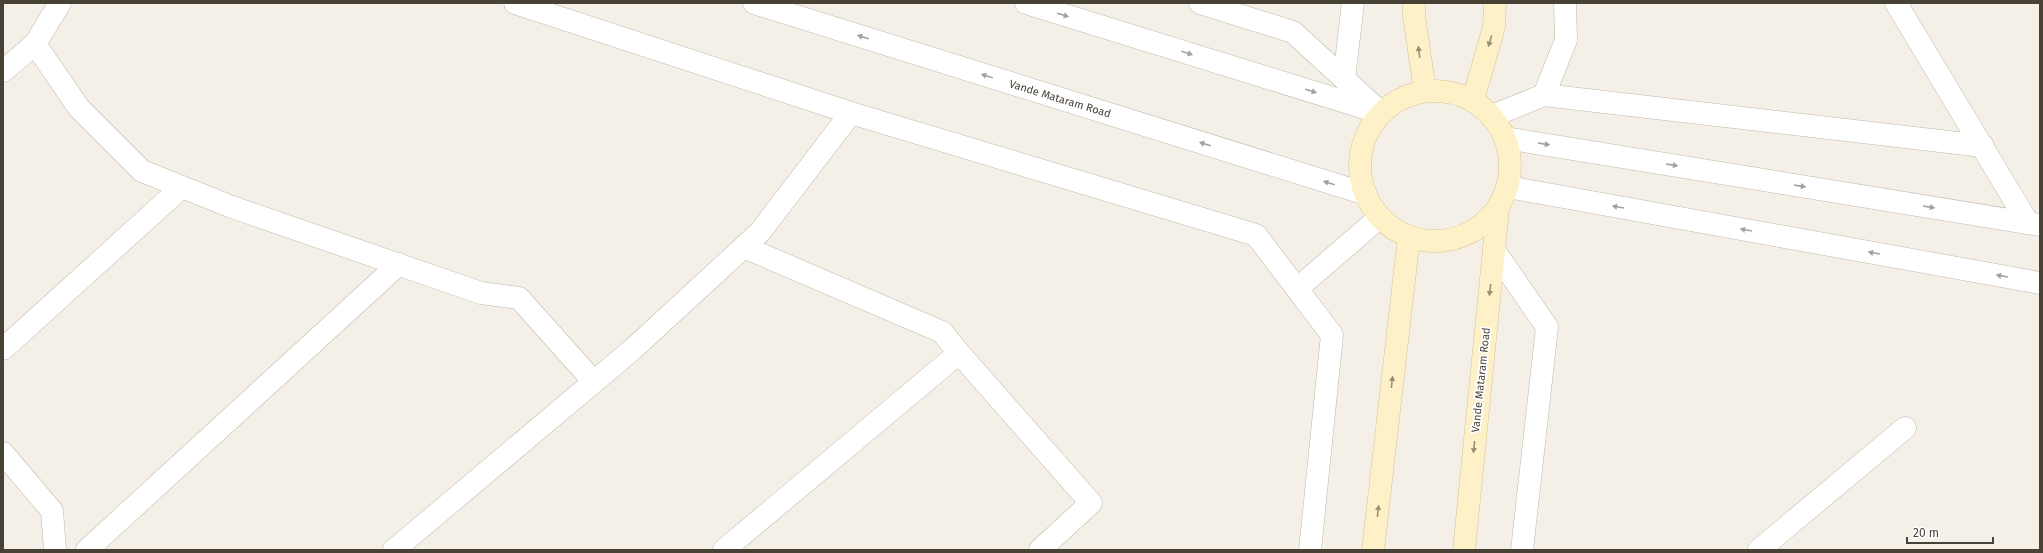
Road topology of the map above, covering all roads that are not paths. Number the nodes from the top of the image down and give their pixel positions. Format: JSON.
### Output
{"nodes":[{"id":1,"x":60,"y":3,"type":"edge"},
{"id":2,"x":514,"y":3,"type":"edge"},
{"id":3,"x":754,"y":3,"type":"edge"},
{"id":4,"x":1026,"y":3,"type":"edge"},
{"id":5,"x":1200,"y":3,"type":"edge"},
{"id":6,"x":1353,"y":3,"type":"edge"},
{"id":7,"x":1414,"y":3,"type":"edge"},
{"id":8,"x":1494,"y":3,"type":"edge"},
{"id":9,"x":1565,"y":3,"type":"edge"},
{"id":10,"x":1896,"y":3,"type":"edge"},
{"id":11,"x":35,"y":44,"type":"junction"},
{"id":12,"x":3,"y":71,"type":"edge"},
{"id":13,"x":1344,"y":79,"type":"junction"},
{"id":14,"x":1425,"y":91,"type":"junction"},
{"id":15,"x":1544,"y":95,"type":"junction"},
{"id":16,"x":1473,"y":100,"type":"junction"},
{"id":17,"x":851,"y":113,"type":"junction"},
{"id":18,"x":1381,"y":113,"type":"junction"},
{"id":19,"x":1492,"y":116,"type":"junction"},
{"id":20,"x":1505,"y":138,"type":"junction"},
{"id":21,"x":1983,"y":146,"type":"junction"},
{"id":22,"x":182,"y":187,"type":"junction"},
{"id":23,"x":1508,"y":187,"type":"junction"},
{"id":24,"x":1366,"y":194,"type":"junction"},
{"id":25,"x":1498,"y":209,"type":"junction"},
{"id":26,"x":1380,"y":217,"type":"junction"},
{"id":27,"x":2034,"y":224,"type":"edge"},
{"id":28,"x":1408,"y":237,"type":"junction"},
{"id":29,"x":744,"y":247,"type":"junction"},
{"id":30,"x":1494,"y":250,"type":"junction"},
{"id":31,"x":399,"y":264,"type":"junction"},
{"id":32,"x":2040,"y":283,"type":"edge"},
{"id":33,"x":1298,"y":288,"type":"junction"},
{"id":34,"x":3,"y":349,"type":"edge"},
{"id":35,"x":959,"y":353,"type":"junction"},
{"id":36,"x":594,"y":382,"type":"junction"},
{"id":37,"x":1904,"y":428,"type":"dead end"},
{"id":38,"x":3,"y":453,"type":"edge"},
{"id":39,"x":55,"y":550,"type":"edge"},
{"id":40,"x":87,"y":550,"type":"edge"},
{"id":41,"x":394,"y":550,"type":"edge"},
{"id":42,"x":724,"y":550,"type":"edge"},
{"id":43,"x":1040,"y":550,"type":"edge"},
{"id":44,"x":1310,"y":550,"type":"edge"},
{"id":45,"x":1373,"y":550,"type":"edge"},
{"id":46,"x":1464,"y":550,"type":"edge"},
{"id":47,"x":1522,"y":550,"type":"edge"},
{"id":48,"x":1759,"y":550,"type":"edge"}],
"edges":[{"from":1,"to":11,"type":"street"},
{"from":2,"to":17,"type":"street"},
{"from":24,"to":3,"type":"street","name":"Vande Mataram Road","one_way":true},
{"from":4,"to":18,"type":"street","one_way":true},
{"from":5,"to":13,"type":"street"},
{"from":6,"to":13,"type":"street"},
{"from":14,"to":7,"type":"main road","one_way":true},
{"from":8,"to":16,"type":"main road","one_way":true},
{"from":9,"to":15,"type":"street"},
{"from":10,"to":21,"type":"street"},
{"from":11,"to":12,"type":"street"},
{"from":11,"to":22,"type":"street"},
{"from":13,"to":18,"type":"street"},
{"from":14,"to":16,"type":"main road"},
{"from":14,"to":18,"type":"main road"},
{"from":15,"to":19,"type":"street"},
{"from":15,"to":21,"type":"street"},
{"from":16,"to":19,"type":"main road"},
{"from":17,"to":29,"type":"street"},
{"from":17,"to":33,"type":"street"},
{"from":18,"to":24,"type":"main road"},
{"from":19,"to":20,"type":"main road"},
{"from":20,"to":23,"type":"main road"},
{"from":20,"to":27,"type":"street","one_way":true},
{"from":21,"to":27,"type":"street"},
{"from":22,"to":31,"type":"street"},
{"from":22,"to":34,"type":"street"},
{"from":23,"to":25,"type":"main road"},
{"from":32,"to":23,"type":"street","one_way":true},
{"from":24,"to":26,"type":"main road"},
{"from":25,"to":28,"type":"main road"},
{"from":25,"to":30,"type":"main road","name":"Vande Mataram Road"},
{"from":26,"to":28,"type":"main road"},
{"from":26,"to":33,"type":"street"},
{"from":45,"to":28,"type":"main road","one_way":true},
{"from":29,"to":35,"type":"street"},
{"from":29,"to":36,"type":"street"},
{"from":30,"to":46,"type":"main road","name":"Vande Mataram Road","one_way":true},
{"from":30,"to":47,"type":"street"},
{"from":31,"to":36,"type":"street"},
{"from":31,"to":40,"type":"street"},
{"from":33,"to":44,"type":"street"},
{"from":35,"to":42,"type":"street"},
{"from":35,"to":43,"type":"street"},
{"from":36,"to":41,"type":"street"},
{"from":37,"to":48,"type":"street"},
{"from":38,"to":39,"type":"street"}]}
